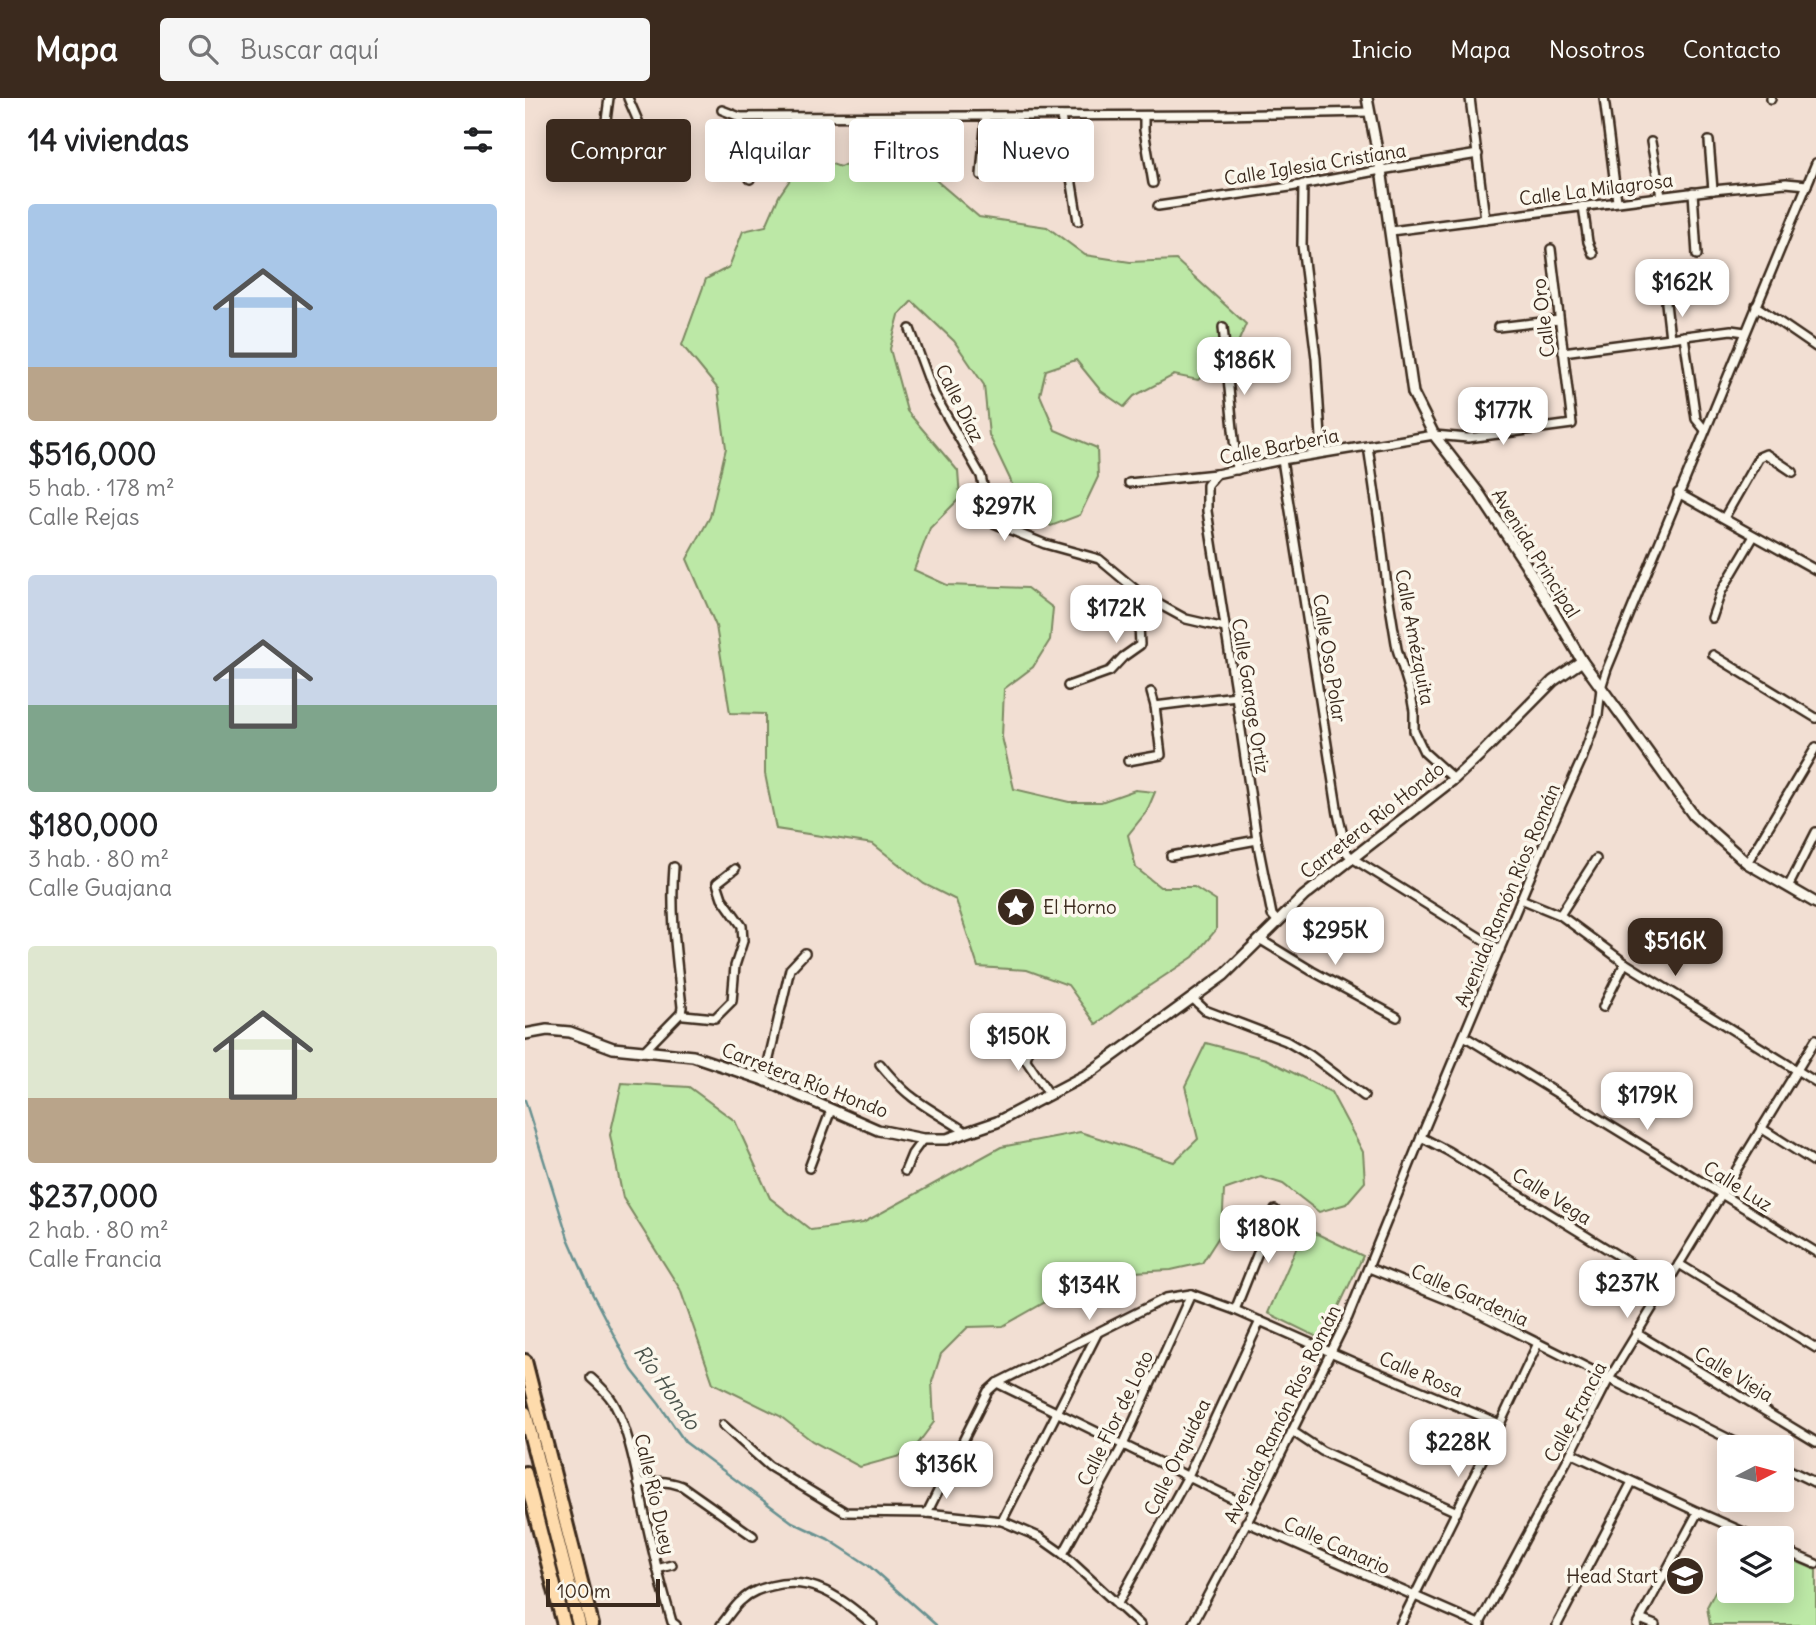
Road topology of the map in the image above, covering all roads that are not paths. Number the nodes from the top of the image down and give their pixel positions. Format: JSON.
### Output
{"nodes":[{"id":1,"x":609,"y":98,"type":"edge"},
{"id":2,"x":628,"y":98,"type":"edge"},
{"id":3,"x":1367,"y":98,"type":"edge"},
{"id":4,"x":1471,"y":98,"type":"edge"},
{"id":5,"x":1604,"y":98,"type":"edge"},
{"id":6,"x":722,"y":110,"type":"dead end"},
{"id":7,"x":1370,"y":112,"type":"junction"},
{"id":8,"x":1061,"y":116,"type":"junction"},
{"id":9,"x":1144,"y":116,"type":"junction"},
{"id":10,"x":740,"y":117,"type":"joint"},
{"id":11,"x":986,"y":117,"type":"joint"},
{"id":12,"x":606,"y":119,"type":"edge"},
{"id":13,"x":637,"y":119,"type":"edge"},
{"id":14,"x":1709,"y":141,"type":"dead end"},
{"id":15,"x":1651,"y":142,"type":"dead end"},
{"id":16,"x":1478,"y":154,"type":"junction"},
{"id":17,"x":1816,"y":163,"type":"edge"},
{"id":18,"x":1381,"y":170,"type":"junction"},
{"id":19,"x":1153,"y":183,"type":"dead end"},
{"id":20,"x":1303,"y":184,"type":"junction"},
{"id":21,"x":1807,"y":185,"type":"junction"},
{"id":22,"x":1713,"y":190,"type":"junction"},
{"id":23,"x":1693,"y":192,"type":"junction"},
{"id":24,"x":1661,"y":196,"type":"junction"},
{"id":25,"x":1616,"y":201,"type":"junction"},
{"id":26,"x":1158,"y":206,"type":"dead end"},
{"id":27,"x":1583,"y":206,"type":"junction"},
{"id":28,"x":1485,"y":219,"type":"junction"},
{"id":29,"x":1079,"y":221,"type":"dead end"},
{"id":30,"x":1391,"y":231,"type":"junction"},
{"id":31,"x":1551,"y":249,"type":"dead end"},
{"id":32,"x":1593,"y":254,"type":"dead end"},
{"id":33,"x":1697,"y":255,"type":"dead end"},
{"id":34,"x":1667,"y":303,"type":"dead end"},
{"id":35,"x":1756,"y":306,"type":"junction"},
{"id":36,"x":1559,"y":320,"type":"junction"},
{"id":37,"x":1223,"y":327,"type":"dead end"},
{"id":38,"x":1498,"y":327,"type":"dead end"},
{"id":39,"x":910,"y":329,"type":"dead end"},
{"id":40,"x":1745,"y":332,"type":"junction"},
{"id":41,"x":1684,"y":336,"type":"junction"},
{"id":42,"x":1670,"y":338,"type":"junction"},
{"id":43,"x":1816,"y":347,"type":"edge"},
{"id":44,"x":1563,"y":352,"type":"junction"},
{"id":45,"x":1572,"y":424,"type":"joint"},
{"id":46,"x":1705,"y":430,"type":"junction"},
{"id":47,"x":1434,"y":435,"type":"junction"},
{"id":48,"x":1368,"y":446,"type":"junction"},
{"id":49,"x":1322,"y":453,"type":"junction"},
{"id":50,"x":1282,"y":460,"type":"junction"},
{"id":51,"x":1237,"y":470,"type":"junction"},
{"id":52,"x":1793,"y":472,"type":"dead end"},
{"id":53,"x":1216,"y":474,"type":"junction"},
{"id":54,"x":1129,"y":483,"type":"dead end"},
{"id":55,"x":1678,"y":493,"type":"junction"},
{"id":56,"x":1724,"y":518,"type":"junction"},
{"id":57,"x":1754,"y":536,"type":"junction"},
{"id":58,"x":1816,"y":570,"type":"edge"},
{"id":59,"x":1142,"y":595,"type":"junction"},
{"id":60,"x":1712,"y":618,"type":"dead end"},
{"id":61,"x":1225,"y":628,"type":"junction"},
{"id":62,"x":1713,"y":655,"type":"dead end"},
{"id":63,"x":1582,"y":661,"type":"junction"},
{"id":64,"x":1069,"y":686,"type":"dead end"},
{"id":65,"x":1601,"y":688,"type":"junction"},
{"id":66,"x":1151,"y":692,"type":"dead end"},
{"id":67,"x":1236,"y":696,"type":"junction"},
{"id":68,"x":1155,"y":706,"type":"junction"},
{"id":69,"x":1816,"y":718,"type":"edge"},
{"id":70,"x":1816,"y":747,"type":"edge"},
{"id":71,"x":1128,"y":761,"type":"dead end"},
{"id":72,"x":1454,"y":779,"type":"junction"},
{"id":73,"x":1816,"y":832,"type":"edge"},
{"id":74,"x":1257,"y":840,"type":"junction"},
{"id":75,"x":1171,"y":856,"type":"dead end"},
{"id":76,"x":1352,"y":858,"type":"junction"},
{"id":77,"x":1595,"y":859,"type":"dead end"},
{"id":78,"x":1747,"y":863,"type":"junction"},
{"id":79,"x":674,"y":867,"type":"dead end"},
{"id":80,"x":735,"y":869,"type":"dead end"},
{"id":81,"x":1788,"y":887,"type":"junction"},
{"id":82,"x":1521,"y":899,"type":"junction"},
{"id":83,"x":1816,"y":903,"type":"edge"},
{"id":84,"x":1560,"y":915,"type":"junction"},
{"id":85,"x":1278,"y":922,"type":"junction"},
{"id":86,"x":1261,"y":940,"type":"junction"},
{"id":87,"x":1500,"y":950,"type":"junction"},
{"id":88,"x":805,"y":953,"type":"dead end"},
{"id":89,"x":1625,"y":963,"type":"junction"},
{"id":90,"x":1192,"y":998,"type":"junction"},
{"id":91,"x":1602,"y":1007,"type":"dead end"},
{"id":92,"x":681,"y":1013,"type":"junction"},
{"id":93,"x":1397,"y":1017,"type":"dead end"},
{"id":94,"x":526,"y":1033,"type":"edge"},
{"id":95,"x":1017,"y":1036,"type":"dead end"},
{"id":96,"x":1464,"y":1036,"type":"junction"},
{"id":97,"x":1816,"y":1039,"type":"edge"},
{"id":98,"x":643,"y":1052,"type":"junction"},
{"id":99,"x":880,"y":1064,"type":"dead end"},
{"id":100,"x":1797,"y":1070,"type":"junction"},
{"id":101,"x":764,"y":1080,"type":"junction"},
{"id":102,"x":1816,"y":1082,"type":"edge"},
{"id":103,"x":1049,"y":1094,"type":"junction"},
{"id":104,"x":1364,"y":1096,"type":"dead end"},
{"id":105,"x":831,"y":1110,"type":"junction"},
{"id":106,"x":1761,"y":1128,"type":"junction"},
{"id":107,"x":966,"y":1132,"type":"junction"},
{"id":108,"x":1421,"y":1137,"type":"junction"},
{"id":109,"x":923,"y":1139,"type":"junction"},
{"id":110,"x":1816,"y":1163,"type":"edge"},
{"id":111,"x":809,"y":1168,"type":"dead end"},
{"id":112,"x":905,"y":1171,"type":"dead end"},
{"id":113,"x":1721,"y":1194,"type":"junction"},
{"id":114,"x":1275,"y":1210,"type":"dead end"},
{"id":115,"x":1816,"y":1252,"type":"edge"},
{"id":116,"x":1679,"y":1264,"type":"junction"},
{"id":117,"x":1369,"y":1268,"type":"junction"},
{"id":118,"x":1666,"y":1285,"type":"junction"},
{"id":119,"x":1191,"y":1294,"type":"junction"},
{"id":120,"x":1235,"y":1310,"type":"junction"},
{"id":121,"x":1260,"y":1321,"type":"junction"},
{"id":122,"x":1097,"y":1333,"type":"junction"},
{"id":123,"x":1636,"y":1333,"type":"junction"},
{"id":124,"x":1538,"y":1343,"type":"junction"},
{"id":125,"x":1816,"y":1348,"type":"edge"},
{"id":126,"x":1330,"y":1352,"type":"junction"},
{"id":127,"x":525,"y":1362,"type":"edge"},
{"id":128,"x":591,"y":1378,"type":"dead end"},
{"id":129,"x":1609,"y":1379,"type":"junction"},
{"id":130,"x":997,"y":1383,"type":"junction"},
{"id":131,"x":525,"y":1413,"type":"edge"},
{"id":132,"x":1058,"y":1414,"type":"junction"},
{"id":133,"x":1500,"y":1424,"type":"junction"},
{"id":134,"x":723,"y":1425,"type":"dead end"},
{"id":135,"x":1292,"y":1431,"type":"junction"},
{"id":136,"x":1721,"y":1435,"type":"edge"},
{"id":137,"x":1816,"y":1442,"type":"edge"},
{"id":138,"x":1123,"y":1445,"type":"junction"},
{"id":139,"x":1571,"y":1453,"type":"junction"},
{"id":140,"x":1794,"y":1472,"type":"edge"},
{"id":141,"x":525,"y":1473,"type":"edge"},
{"id":142,"x":1188,"y":1476,"type":"junction"},
{"id":143,"x":1632,"y":1482,"type":"junction"},
{"id":144,"x":638,"y":1483,"type":"junction"},
{"id":145,"x":1816,"y":1483,"type":"edge"},
{"id":146,"x":1254,"y":1509,"type":"junction"},
{"id":147,"x":1457,"y":1512,"type":"junction"},
{"id":148,"x":1698,"y":1512,"type":"junction"},
{"id":149,"x":927,"y":1513,"type":"junction"},
{"id":150,"x":1002,"y":1521,"type":"junction"},
{"id":151,"x":1246,"y":1522,"type":"junction"},
{"id":152,"x":1730,"y":1526,"type":"edge"},
{"id":153,"x":753,"y":1536,"type":"dead end"},
{"id":154,"x":1063,"y":1554,"type":"junction"},
{"id":155,"x":1794,"y":1555,"type":"edge"},
{"id":156,"x":1816,"y":1564,"type":"edge"},
{"id":157,"x":672,"y":1565,"type":"dead end"},
{"id":158,"x":657,"y":1569,"type":"junction"},
{"id":159,"x":1414,"y":1597,"type":"junction"},
{"id":160,"x":1117,"y":1605,"type":"junction"},
{"id":161,"x":1638,"y":1622,"type":"edge"},
{"id":162,"x":564,"y":1625,"type":"edge"},
{"id":163,"x":579,"y":1625,"type":"edge"},
{"id":164,"x":592,"y":1625,"type":"edge"},
{"id":165,"x":675,"y":1625,"type":"edge"},
{"id":166,"x":721,"y":1625,"type":"edge"},
{"id":167,"x":873,"y":1625,"type":"edge"},
{"id":168,"x":1140,"y":1625,"type":"edge"},
{"id":169,"x":1192,"y":1625,"type":"edge"},
{"id":170,"x":1400,"y":1625,"type":"edge"},
{"id":171,"x":1480,"y":1625,"type":"edge"},
{"id":172,"x":1557,"y":1625,"type":"edge"},
{"id":173,"x":1655,"y":1625,"type":"edge"}],
"edges":[{"from":1,"to":12,"type":"street"},
{"from":2,"to":13,"type":"street"},
{"from":3,"to":7,"type":"street","name":"Avenida Principal"},
{"from":4,"to":16,"type":"street"},
{"from":5,"to":25,"type":"street"},
{"from":6,"to":10,"type":"street"},
{"from":7,"to":9,"type":"street"},
{"from":7,"to":18,"type":"street","name":"Avenida Principal"},
{"from":8,"to":9,"type":"street"},
{"from":8,"to":11,"type":"street"},
{"from":8,"to":29,"type":"street"},
{"from":9,"to":19,"type":"street"},
{"from":10,"to":11,"type":"street"},
{"from":14,"to":22,"type":"street"},
{"from":15,"to":24,"type":"street"},
{"from":16,"to":18,"type":"street","name":"Calle Iglesia Cristiana"},
{"from":16,"to":28,"type":"street"},
{"from":17,"to":21,"type":"street","name":"Avenida Ramón Ríos Román"},
{"from":18,"to":20,"type":"street","name":"Calle Iglesia Cristiana"},
{"from":18,"to":30,"type":"street","name":"Avenida Principal"},
{"from":20,"to":26,"type":"street","name":"Calle Iglesia Cristiana"},
{"from":20,"to":49,"type":"street"},
{"from":21,"to":22,"type":"street","name":"Calle La Milagrosa"},
{"from":21,"to":35,"type":"street","name":"Avenida Ramón Ríos Román"},
{"from":22,"to":23,"type":"street","name":"Calle La Milagrosa"},
{"from":23,"to":24,"type":"street","name":"Calle La Milagrosa"},
{"from":23,"to":33,"type":"street"},
{"from":24,"to":25,"type":"street","name":"Calle La Milagrosa"},
{"from":25,"to":27,"type":"street","name":"Calle La Milagrosa"},
{"from":27,"to":28,"type":"street","name":"Calle La Milagrosa"},
{"from":27,"to":32,"type":"street"},
{"from":28,"to":30,"type":"street","name":"Calle La Milagrosa"},
{"from":30,"to":47,"type":"street","name":"Avenida Principal"},
{"from":31,"to":36,"type":"street","name":"Calle Oro"},
{"from":34,"to":42,"type":"street"},
{"from":35,"to":40,"type":"street","name":"Avenida Ramón Ríos Román"},
{"from":35,"to":43,"type":"street"},
{"from":36,"to":38,"type":"street"},
{"from":36,"to":44,"type":"street","name":"Calle Oro"},
{"from":37,"to":51,"type":"street"},
{"from":39,"to":59,"type":"street","name":"Calle Díaz"},
{"from":40,"to":41,"type":"street"},
{"from":40,"to":46,"type":"street","name":"Avenida Ramón Ríos Román"},
{"from":41,"to":42,"type":"street"},
{"from":41,"to":46,"type":"street"},
{"from":42,"to":44,"type":"street"},
{"from":44,"to":45,"type":"street","name":"Calle Oro"},
{"from":45,"to":47,"type":"street","name":"Calle Barbería"},
{"from":46,"to":55,"type":"street","name":"Avenida Ramón Ríos Román"},
{"from":47,"to":48,"type":"street","name":"Calle Barbería"},
{"from":47,"to":63,"type":"street","name":"Avenida Principal"},
{"from":48,"to":49,"type":"street","name":"Calle Barbería"},
{"from":48,"to":72,"type":"street","name":"Calle Amézquita"},
{"from":49,"to":50,"type":"street","name":"Calle Barbería"},
{"from":50,"to":51,"type":"street","name":"Calle Barbería"},
{"from":50,"to":76,"type":"street","name":"Calle Oso Polar"},
{"from":51,"to":53,"type":"street","name":"Calle Barbería"},
{"from":52,"to":56,"type":"street"},
{"from":53,"to":54,"type":"street","name":"Calle Barbería"},
{"from":53,"to":61,"type":"street","name":"Calle Garage Ortiz"},
{"from":55,"to":56,"type":"street"},
{"from":55,"to":65,"type":"street","name":"Avenida Ramón Ríos Román"},
{"from":56,"to":57,"type":"street"},
{"from":57,"to":58,"type":"street"},
{"from":57,"to":60,"type":"street"},
{"from":59,"to":61,"type":"street","name":"Calle Díaz"},
{"from":59,"to":64,"type":"street"},
{"from":61,"to":67,"type":"street","name":"Calle Garage Ortiz"},
{"from":62,"to":69,"type":"street"},
{"from":63,"to":65,"type":"street","name":"Avenida Principal"},
{"from":63,"to":72,"type":"street","name":"Carretera Río Hondo"},
{"from":65,"to":78,"type":"street","name":"Avenida Principal"},
{"from":65,"to":82,"type":"street","name":"Avenida Ramón Ríos Román"},
{"from":66,"to":68,"type":"street"},
{"from":67,"to":68,"type":"street"},
{"from":67,"to":74,"type":"street","name":"Calle Garage Ortiz"},
{"from":68,"to":71,"type":"street"},
{"from":70,"to":78,"type":"street"},
{"from":72,"to":76,"type":"street","name":"Carretera Río Hondo"},
{"from":73,"to":81,"type":"street"},
{"from":74,"to":75,"type":"street"},
{"from":74,"to":85,"type":"street","name":"Calle Garage Ortiz"},
{"from":76,"to":85,"type":"street","name":"Carretera Río Hondo"},
{"from":76,"to":87,"type":"street"},
{"from":77,"to":84,"type":"street"},
{"from":78,"to":81,"type":"street","name":"Avenida Principal"},
{"from":79,"to":92,"type":"street"},
{"from":80,"to":92,"type":"street"},
{"from":81,"to":83,"type":"street","name":"Avenida Principal"},
{"from":82,"to":84,"type":"street"},
{"from":82,"to":87,"type":"street","name":"Avenida Ramón Ríos Román"},
{"from":84,"to":89,"type":"street"},
{"from":85,"to":86,"type":"street","name":"Carretera Río Hondo"},
{"from":86,"to":90,"type":"street","name":"Carretera Río Hondo"},
{"from":86,"to":93,"type":"street"},
{"from":87,"to":96,"type":"street","name":"Avenida Ramón Ríos Román"},
{"from":88,"to":101,"type":"street"},
{"from":89,"to":91,"type":"street"},
{"from":89,"to":100,"type":"street"},
{"from":90,"to":103,"type":"street","name":"Carretera Río Hondo"},
{"from":90,"to":104,"type":"street"},
{"from":92,"to":98,"type":"street"},
{"from":94,"to":98,"type":"street","name":"Carretera Río Hondo"},
{"from":95,"to":103,"type":"street"},
{"from":96,"to":108,"type":"street","name":"Avenida Ramón Ríos Román"},
{"from":96,"to":113,"type":"street","name":"Calle Luz"},
{"from":97,"to":100,"type":"street","name":"Calle Francia"},
{"from":98,"to":101,"type":"street","name":"Carretera Río Hondo"},
{"from":99,"to":107,"type":"street"},
{"from":100,"to":102,"type":"street"},
{"from":100,"to":106,"type":"street","name":"Calle Francia"},
{"from":101,"to":105,"type":"street","name":"Carretera Río Hondo"},
{"from":103,"to":107,"type":"street","name":"Carretera Río Hondo"},
{"from":105,"to":109,"type":"street","name":"Carretera Río Hondo"},
{"from":105,"to":111,"type":"street"},
{"from":106,"to":110,"type":"street"},
{"from":106,"to":113,"type":"street","name":"Calle Francia"},
{"from":107,"to":109,"type":"street","name":"Carretera Río Hondo"},
{"from":108,"to":117,"type":"street","name":"Avenida Ramón Ríos Román"},
{"from":108,"to":118,"type":"street","name":"Calle Vega"},
{"from":109,"to":112,"type":"street"},
{"from":113,"to":115,"type":"street","name":"Calle Luz"},
{"from":113,"to":116,"type":"street","name":"Calle Francia"},
{"from":114,"to":120,"type":"street"},
{"from":116,"to":118,"type":"street","name":"Calle Francia"},
{"from":116,"to":125,"type":"street"},
{"from":117,"to":124,"type":"street","name":"Calle Gardenia"},
{"from":117,"to":126,"type":"street","name":"Avenida Ramón Ríos Román"},
{"from":118,"to":123,"type":"street","name":"Calle Francia"},
{"from":119,"to":120,"type":"street","name":"Calle Rosa"},
{"from":119,"to":122,"type":"street"},
{"from":119,"to":138,"type":"street","name":"Calle Flor de Loto"},
{"from":120,"to":121,"type":"street","name":"Calle Rosa"},
{"from":121,"to":126,"type":"street","name":"Calle Rosa"},
{"from":121,"to":142,"type":"street","name":"Calle Orquídea"},
{"from":122,"to":130,"type":"street"},
{"from":122,"to":132,"type":"street"},
{"from":123,"to":129,"type":"street","name":"Calle Francia"},
{"from":123,"to":137,"type":"street","name":"Calle Vieja"},
{"from":124,"to":129,"type":"street","name":"Calle Gardenia"},
{"from":124,"to":133,"type":"street"},
{"from":126,"to":133,"type":"street","name":"Calle Rosa"},
{"from":126,"to":135,"type":"street","name":"Avenida Ramón Ríos Román"},
{"from":127,"to":164,"type":"highway"},
{"from":128,"to":144,"type":"street","name":"Calle Río Duey"},
{"from":129,"to":136,"type":"street","name":"Calle Gardenia"},
{"from":129,"to":139,"type":"street","name":"Calle Francia"},
{"from":130,"to":132,"type":"street"},
{"from":130,"to":149,"type":"street"},
{"from":131,"to":163,"type":"highway"},
{"from":132,"to":138,"type":"street"},
{"from":132,"to":150,"type":"street"},
{"from":133,"to":147,"type":"street"},
{"from":134,"to":149,"type":"street"},
{"from":135,"to":146,"type":"street","name":"Avenida Ramón Ríos Román"},
{"from":135,"to":147,"type":"street"},
{"from":138,"to":142,"type":"street"},
{"from":138,"to":154,"type":"street","name":"Calle Flor de Loto"},
{"from":139,"to":143,"type":"street"},
{"from":139,"to":171,"type":"street","name":"Calle Francia"},
{"from":140,"to":145,"type":"street"},
{"from":141,"to":162,"type":"highway"},
{"from":142,"to":146,"type":"street"},
{"from":142,"to":160,"type":"street","name":"Calle Orquídea"},
{"from":143,"to":148,"type":"street"},
{"from":143,"to":172,"type":"street"},
{"from":144,"to":153,"type":"street"},
{"from":144,"to":158,"type":"street","name":"Calle Río Duey"},
{"from":146,"to":151,"type":"street","name":"Avenida Ramón Ríos Román"},
{"from":147,"to":159,"type":"street"},
{"from":148,"to":152,"type":"street"},
{"from":148,"to":161,"type":"street"},
{"from":149,"to":150,"type":"street"},
{"from":150,"to":154,"type":"street"},
{"from":151,"to":159,"type":"street","name":"Calle Canario"},
{"from":151,"to":169,"type":"street","name":"Avenida Ramón Ríos Román"},
{"from":154,"to":160,"type":"street"},
{"from":155,"to":156,"type":"street"},
{"from":157,"to":158,"type":"street"},
{"from":158,"to":165,"type":"street","name":"Calle Río Duey"},
{"from":159,"to":170,"type":"street"},
{"from":159,"to":171,"type":"street","name":"Calle Canario"},
{"from":160,"to":168,"type":"street"},
{"from":161,"to":173,"type":"street"},
{"from":166,"to":167,"type":"street"}]}
